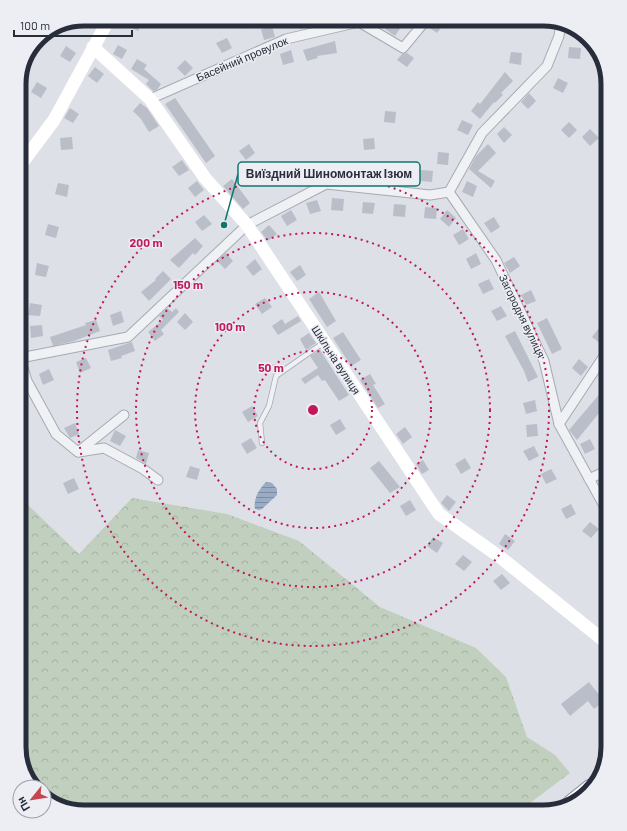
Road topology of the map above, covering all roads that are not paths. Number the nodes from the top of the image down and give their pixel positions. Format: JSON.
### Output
{"nodes":[{"id":1,"x":105,"y":26,"type":"edge"},
{"id":2,"x":336,"y":26,"type":"edge"},
{"id":3,"x":368,"y":26,"type":"edge"},
{"id":4,"x":421,"y":26,"type":"edge"},
{"id":5,"x":560,"y":28,"type":"edge"},
{"id":6,"x":93,"y":48,"type":"junction"},
{"id":7,"x":150,"y":100,"type":"junction"},
{"id":8,"x":26,"y":158,"type":"edge"},
{"id":9,"x":449,"y":192,"type":"junction"},
{"id":10,"x":246,"y":225,"type":"junction"},
{"id":11,"x":324,"y":342,"type":"junction"},
{"id":12,"x":26,"y":357,"type":"edge"},
{"id":13,"x":601,"y":361,"type":"edge"},
{"id":14,"x":26,"y":379,"type":"edge"},
{"id":15,"x":124,"y":415,"type":"dead end"},
{"id":16,"x":559,"y":424,"type":"junction"},
{"id":17,"x":262,"y":443,"type":"dead end"},
{"id":18,"x":78,"y":452,"type":"junction"},
{"id":19,"x":601,"y":473,"type":"edge"},
{"id":20,"x":589,"y":479,"type":"junction"},
{"id":21,"x":158,"y":480,"type":"dead end"},
{"id":22,"x":601,"y":500,"type":"edge"},
{"id":23,"x":601,"y":638,"type":"edge"}],
"edges":[{"from":1,"to":6,"type":"street"},
{"from":2,"to":7,"type":"street","name":"Басейний провулок"},
{"from":3,"to":4,"type":"street","name":"Басейний провулок"},
{"from":5,"to":9,"type":"street"},
{"from":6,"to":7,"type":"street","name":"Шкільна вулиця"},
{"from":6,"to":8,"type":"street"},
{"from":7,"to":10,"type":"street","name":"Шкільна вулиця"},
{"from":9,"to":10,"type":"street"},
{"from":9,"to":16,"type":"street","name":"Загородня вулиця"},
{"from":10,"to":11,"type":"street","name":"Шкільна вулиця"},
{"from":10,"to":12,"type":"street"},
{"from":11,"to":17,"type":"lane"},
{"from":11,"to":23,"type":"street","name":"Шкільна вулиця"},
{"from":13,"to":16,"type":"street"},
{"from":14,"to":18,"type":"street"},
{"from":15,"to":18,"type":"street"},
{"from":16,"to":20,"type":"street","name":"Загородня вулиця"},
{"from":18,"to":21,"type":"street"},
{"from":19,"to":20,"type":"street"},
{"from":20,"to":22,"type":"street","name":"Загородня вулиця"}]}
